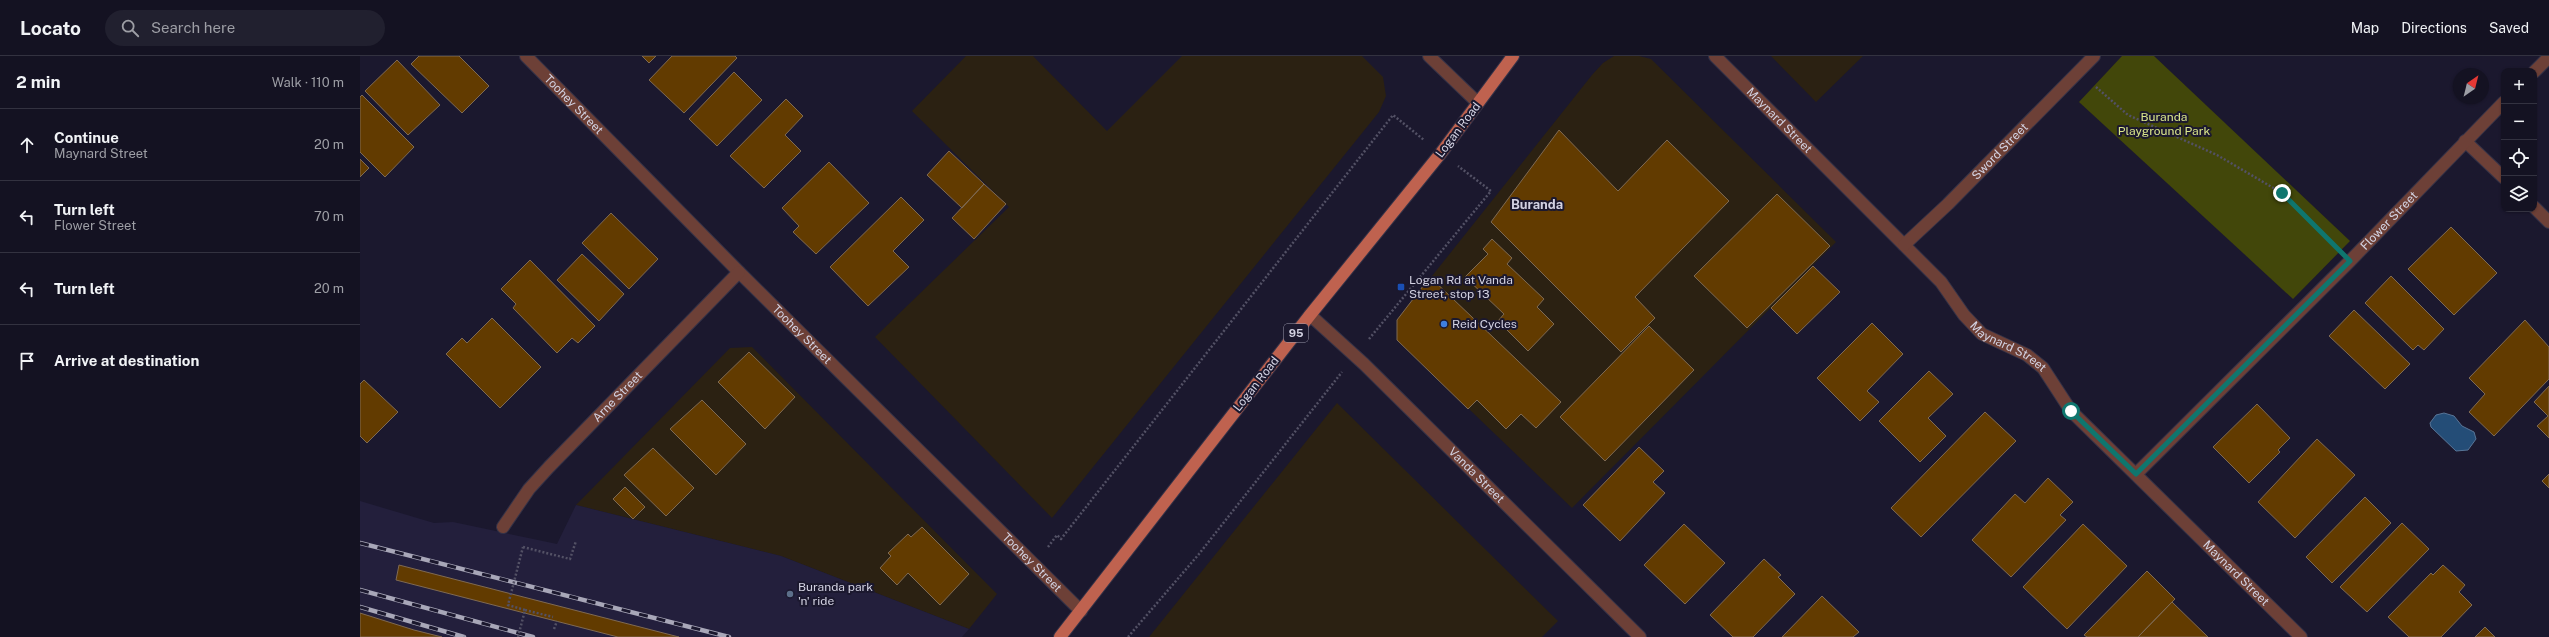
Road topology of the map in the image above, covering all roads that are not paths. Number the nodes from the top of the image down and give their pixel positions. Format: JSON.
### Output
{"nodes":[{"id":1,"x":526,"y":56,"type":"edge"},
{"id":2,"x":1429,"y":56,"type":"edge"},
{"id":3,"x":1513,"y":56,"type":"edge"},
{"id":4,"x":1715,"y":56,"type":"edge"},
{"id":5,"x":2094,"y":56,"type":"edge"},
{"id":6,"x":2549,"y":57,"type":"edge"},
{"id":7,"x":2537,"y":69,"type":"edge"},
{"id":8,"x":1478,"y":103,"type":"junction"},
{"id":9,"x":2502,"y":104,"type":"edge"},
{"id":10,"x":2465,"y":141,"type":"junction"},
{"id":11,"x":2502,"y":176,"type":"edge"},
{"id":12,"x":2537,"y":210,"type":"edge"},
{"id":13,"x":2549,"y":222,"type":"edge"},
{"id":14,"x":1904,"y":244,"type":"junction"},
{"id":15,"x":739,"y":272,"type":"junction"},
{"id":16,"x":1310,"y":315,"type":"junction"},
{"id":17,"x":2136,"y":474,"type":"junction"},
{"id":18,"x":503,"y":527,"type":"dead end"},
{"id":19,"x":1081,"y":611,"type":"junction"},
{"id":20,"x":1060,"y":637,"type":"edge"},
{"id":21,"x":1640,"y":637,"type":"edge"},
{"id":22,"x":2301,"y":637,"type":"edge"}],
"edges":[{"from":1,"to":15,"type":"street","name":"Toohey Street"},
{"from":2,"to":8,"type":"street"},
{"from":3,"to":8,"type":"main road","name":"Logan Road","number":"95"},
{"from":4,"to":14,"type":"street","name":"Maynard Street"},
{"from":5,"to":14,"type":"street","name":"Sword Street"},
{"from":6,"to":7,"type":"street"},
{"from":8,"to":16,"type":"main road","name":"Logan Road","number":"95"},
{"from":9,"to":10,"type":"street","name":"Flower Street"},
{"from":10,"to":11,"type":"street"},
{"from":10,"to":17,"type":"street","name":"Flower Street"},
{"from":12,"to":13,"type":"street"},
{"from":14,"to":17,"type":"street","name":"Maynard Street"},
{"from":15,"to":18,"type":"street","name":"Arne Street"},
{"from":15,"to":19,"type":"street","name":"Toohey Street"},
{"from":16,"to":19,"type":"main road","name":"Logan Road","number":"95"},
{"from":16,"to":21,"type":"street","name":"Vanda Street"},
{"from":17,"to":22,"type":"street","name":"Maynard Street"},
{"from":19,"to":20,"type":"main road","name":"Logan Road","number":"95"}]}
